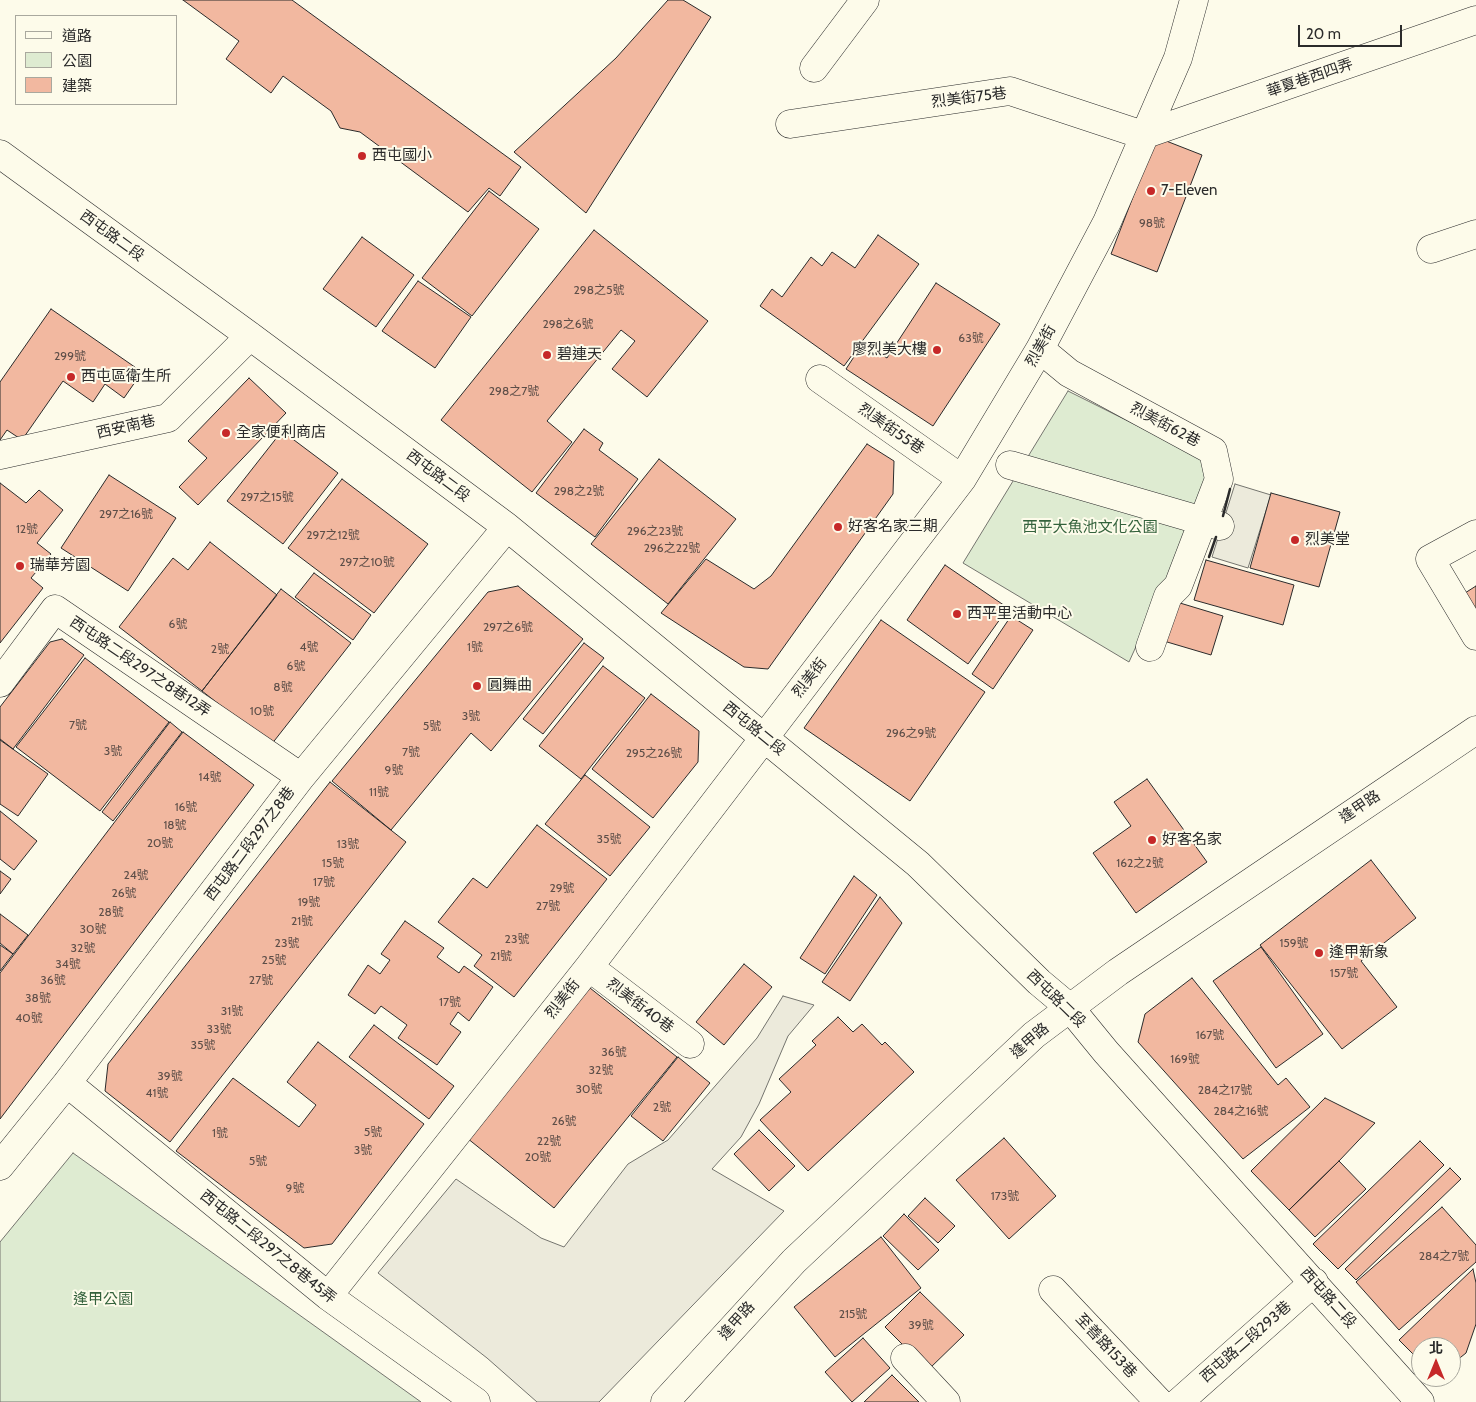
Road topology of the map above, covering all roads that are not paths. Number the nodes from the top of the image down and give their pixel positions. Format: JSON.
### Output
{"nodes":[{"id":1,"x":865,"y":0,"type":"edge"},
{"id":2,"x":1194,"y":0,"type":"edge"},
{"id":3,"x":1476,"y":20,"type":"edge"},
{"id":4,"x":814,"y":68,"type":"dead end"},
{"id":5,"x":790,"y":124,"type":"dead end"},
{"id":6,"x":1143,"y":135,"type":"junction"},
{"id":7,"x":0,"y":154,"type":"edge"},
{"id":8,"x":1476,"y":234,"type":"edge"},
{"id":9,"x":1431,"y":249,"type":"dead end"},
{"id":10,"x":250,"y":336,"type":"junction"},
{"id":11,"x":1040,"y":349,"type":"junction"},
{"id":12,"x":820,"y":379,"type":"dead end"},
{"id":13,"x":0,"y":456,"type":"edge"},
{"id":14,"x":1010,"y":465,"type":"dead end"},
{"id":15,"x":962,"y":479,"type":"junction"},
{"id":16,"x":1213,"y":525,"type":"junction"},
{"id":17,"x":507,"y":527,"type":"junction"},
{"id":18,"x":1476,"y":534,"type":"edge"},
{"id":19,"x":1476,"y":636,"type":"edge"},
{"id":20,"x":1150,"y":647,"type":"dead end"},
{"id":21,"x":0,"y":683,"type":"edge"},
{"id":22,"x":1476,"y":730,"type":"edge"},
{"id":23,"x":764,"y":737,"type":"junction"},
{"id":24,"x":301,"y":777,"type":"junction"},
{"id":25,"x":589,"y":967,"type":"junction"},
{"id":26,"x":1070,"y":1008,"type":"junction"},
{"id":27,"x":690,"y":1044,"type":"dead end"},
{"id":28,"x":67,"y":1083,"type":"junction"},
{"id":29,"x":0,"y":1166,"type":"edge"},
{"id":30,"x":1314,"y":1282,"type":"junction"},
{"id":31,"x":1053,"y":1290,"type":"dead end"},
{"id":32,"x":328,"y":1296,"type":"junction"},
{"id":33,"x":905,"y":1358,"type":"dead end"},
{"id":34,"x":476,"y":1402,"type":"edge"},
{"id":35,"x":665,"y":1402,"type":"edge"},
{"id":36,"x":946,"y":1402,"type":"edge"},
{"id":37,"x":1159,"y":1402,"type":"edge"},
{"id":38,"x":1179,"y":1402,"type":"edge"},
{"id":39,"x":1420,"y":1402,"type":"edge"}],
"edges":[{"from":1,"to":4,"type":"street"},
{"from":2,"to":6,"type":"street","name":"烈美街"},
{"from":3,"to":6,"type":"street","name":"華夏巷西四弄"},
{"from":5,"to":6,"type":"street","name":"烈美街75巷"},
{"from":6,"to":11,"type":"street","name":"烈美街"},
{"from":7,"to":10,"type":"street","name":"西屯路二段"},
{"from":8,"to":9,"type":"street"},
{"from":10,"to":13,"type":"street","name":"西安南巷"},
{"from":10,"to":17,"type":"street","name":"西屯路二段"},
{"from":11,"to":15,"type":"street","name":"烈美街"},
{"from":11,"to":16,"type":"street","name":"烈美街62巷"},
{"from":12,"to":15,"type":"street","name":"烈美街55巷"},
{"from":14,"to":16,"type":"street"},
{"from":15,"to":23,"type":"street","name":"烈美街"},
{"from":16,"to":20,"type":"street","name":"烈美街62巷"},
{"from":17,"to":23,"type":"street","name":"西屯路二段"},
{"from":17,"to":24,"type":"street","name":"西屯路二段297之8巷"},
{"from":18,"to":19,"type":"street"},
{"from":21,"to":24,"type":"street","name":"西屯路二段297之8巷12弄"},
{"from":22,"to":26,"type":"street","name":"逢甲路"},
{"from":23,"to":25,"type":"street","name":"烈美街"},
{"from":23,"to":26,"type":"street","name":"西屯路二段"},
{"from":24,"to":28,"type":"street","name":"西屯路二段297之8巷"},
{"from":25,"to":27,"type":"street","name":"烈美街40巷"},
{"from":25,"to":32,"type":"street","name":"烈美街"},
{"from":26,"to":30,"type":"street","name":"西屯路二段"},
{"from":26,"to":35,"type":"street","name":"逢甲路"},
{"from":28,"to":29,"type":"street","name":"西屯路二段297之8巷"},
{"from":28,"to":32,"type":"street","name":"西屯路二段297之8巷45弄"},
{"from":30,"to":38,"type":"street","name":"西屯路二段293巷"},
{"from":30,"to":39,"type":"street","name":"西屯路二段"},
{"from":31,"to":37,"type":"street","name":"至善路153巷"},
{"from":32,"to":34,"type":"street","name":"西屯路二段297之8巷45弄"},
{"from":33,"to":36,"type":"street"}]}
